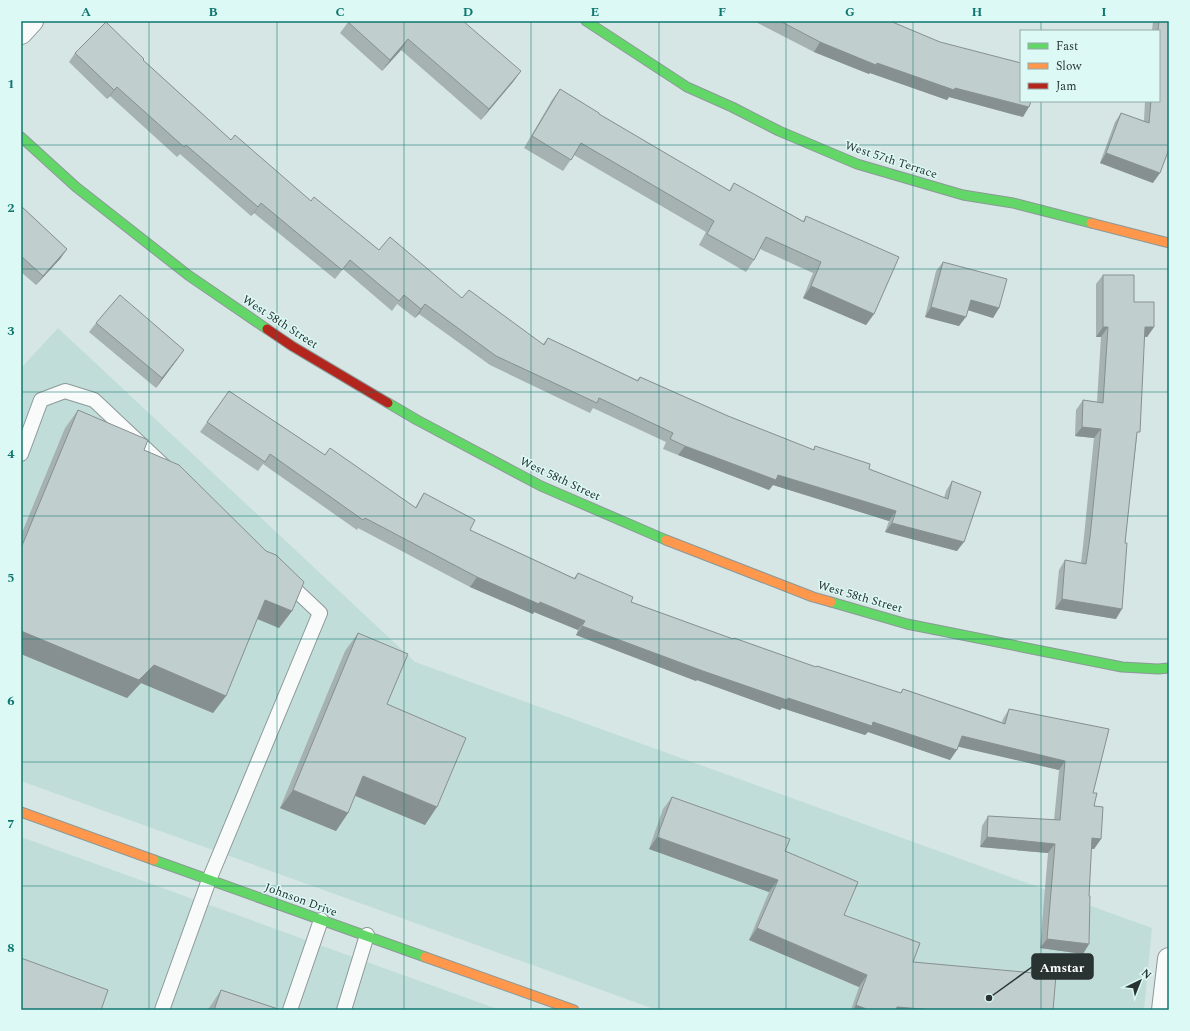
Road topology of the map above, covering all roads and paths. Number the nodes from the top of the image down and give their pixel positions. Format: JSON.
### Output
{"nodes":[{"id":1,"x":32,"y":21,"type":"edge"},
{"id":2,"x":586,"y":21,"type":"edge"},
{"id":3,"x":21,"y":33,"type":"edge"},
{"id":4,"x":21,"y":137,"type":"edge"},
{"id":5,"x":1169,"y":243,"type":"edge"},
{"id":6,"x":21,"y":454,"type":"edge"},
{"id":7,"x":175,"y":477,"type":"edge"},
{"id":8,"x":274,"y":570,"type":"edge"},
{"id":9,"x":1169,"y":668,"type":"edge"},
{"id":10,"x":21,"y":812,"type":"edge"},
{"id":11,"x":209,"y":880,"type":"junction"},
{"id":12,"x":321,"y":920,"type":"junction"},
{"id":13,"x":367,"y":935,"type":"junction"},
{"id":14,"x":1169,"y":959,"type":"edge"},
{"id":15,"x":162,"y":1010,"type":"edge"},
{"id":16,"x":290,"y":1010,"type":"edge"},
{"id":17,"x":344,"y":1010,"type":"edge"},
{"id":18,"x":574,"y":1010,"type":"edge"},
{"id":19,"x":1163,"y":1010,"type":"edge"}],
"edges":[{"from":1,"to":3,"type":"street"},
{"from":2,"to":5,"type":"street","name":"West 57th Terrace"},
{"from":4,"to":9,"type":"street","name":"West 58th Street"},
{"from":6,"to":7,"type":"lane"},
{"from":8,"to":11,"type":"lane"},
{"from":10,"to":11,"type":"street","name":"Johnson Drive"},
{"from":11,"to":12,"type":"street","name":"Johnson Drive"},
{"from":11,"to":15,"type":"lane"},
{"from":12,"to":13,"type":"street","name":"Johnson Drive"},
{"from":12,"to":16,"type":"lane"},
{"from":13,"to":17,"type":"lane"},
{"from":13,"to":18,"type":"street","name":"Johnson Drive"},
{"from":14,"to":19,"type":"street"}]}
